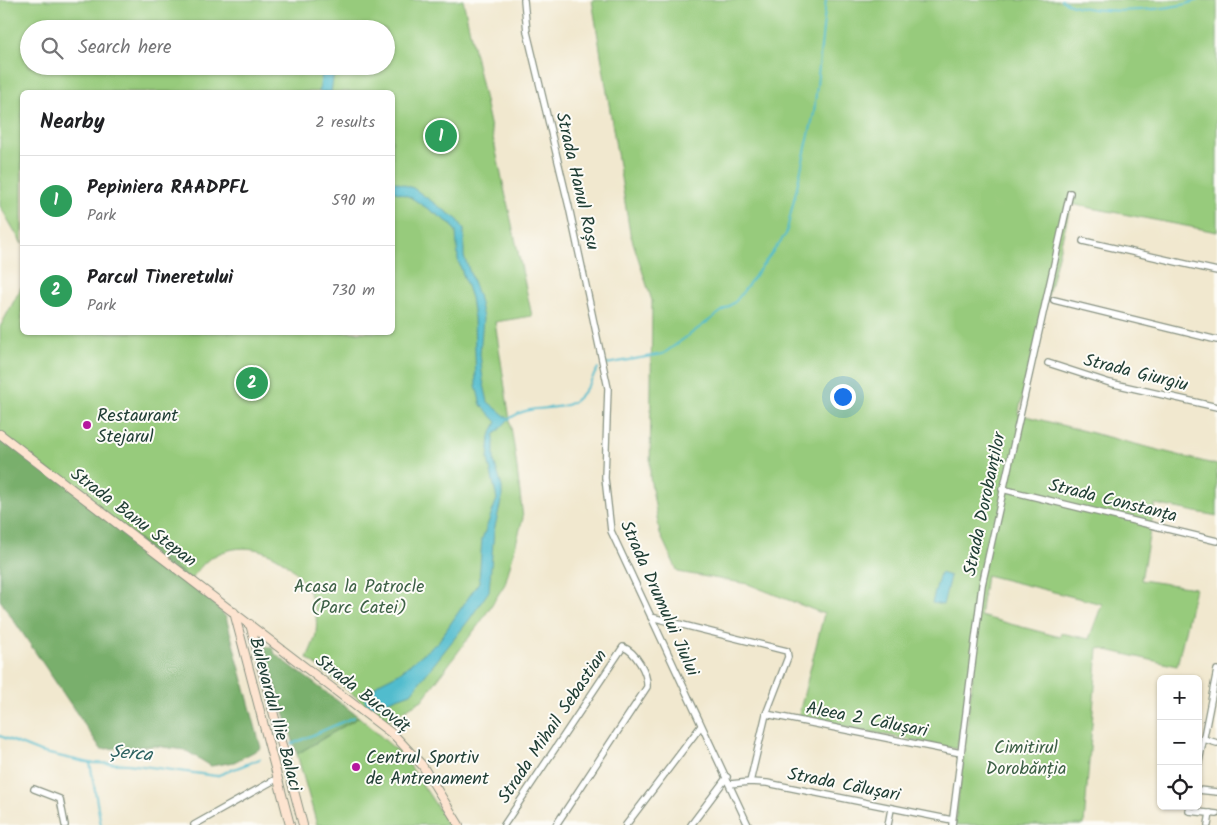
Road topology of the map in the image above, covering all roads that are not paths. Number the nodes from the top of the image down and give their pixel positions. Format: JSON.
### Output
{"nodes":[{"id":1,"x":524,"y":0,"type":"edge"},
{"id":2,"x":1070,"y":193,"type":"dead end"},
{"id":3,"x":1083,"y":241,"type":"dead end"},
{"id":4,"x":1217,"y":271,"type":"edge"},
{"id":5,"x":1054,"y":300,"type":"dead end"},
{"id":6,"x":1217,"y":340,"type":"edge"},
{"id":7,"x":1048,"y":363,"type":"dead end"},
{"id":8,"x":603,"y":369,"type":"joint"},
{"id":9,"x":1217,"y":407,"type":"edge"},
{"id":10,"x":0,"y":434,"type":"edge"},
{"id":11,"x":1002,"y":489,"type":"junction"},
{"id":12,"x":1217,"y":541,"type":"edge"},
{"id":13,"x":233,"y":612,"type":"junction"},
{"id":14,"x":650,"y":617,"type":"junction"},
{"id":15,"x":250,"y":624,"type":"junction"},
{"id":16,"x":1217,"y":670,"type":"edge"},
{"id":17,"x":1215,"y":696,"type":"edge"},
{"id":18,"x":766,"y":714,"type":"junction"},
{"id":19,"x":701,"y":726,"type":"junction"},
{"id":20,"x":1204,"y":739,"type":"junction"},
{"id":21,"x":1217,"y":743,"type":"edge"},
{"id":22,"x":961,"y":753,"type":"junction"},
{"id":23,"x":1198,"y":765,"type":"edge"},
{"id":24,"x":727,"y":777,"type":"junction"},
{"id":25,"x":278,"y":778,"type":"junction"},
{"id":26,"x":750,"y":782,"type":"junction"},
{"id":27,"x":730,"y":784,"type":"junction"},
{"id":28,"x":34,"y":789,"type":"dead end"},
{"id":29,"x":1202,"y":790,"type":"edge"},
{"id":30,"x":1217,"y":792,"type":"edge"},
{"id":31,"x":891,"y":809,"type":"junction"},
{"id":32,"x":1198,"y":810,"type":"edge"},
{"id":33,"x":1210,"y":813,"type":"junction"},
{"id":34,"x":1217,"y":814,"type":"edge"},
{"id":35,"x":206,"y":818,"type":"junction"},
{"id":36,"x":952,"y":823,"type":"edge"},
{"id":37,"x":64,"y":825,"type":"edge"},
{"id":38,"x":194,"y":825,"type":"edge"},
{"id":39,"x":208,"y":825,"type":"edge"},
{"id":40,"x":290,"y":825,"type":"edge"},
{"id":41,"x":303,"y":825,"type":"edge"},
{"id":42,"x":459,"y":825,"type":"edge"},
{"id":43,"x":504,"y":825,"type":"edge"},
{"id":44,"x":556,"y":825,"type":"edge"},
{"id":45,"x":626,"y":825,"type":"edge"},
{"id":46,"x":691,"y":825,"type":"edge"},
{"id":47,"x":748,"y":825,"type":"edge"},
{"id":48,"x":888,"y":825,"type":"edge"},
{"id":49,"x":1208,"y":825,"type":"edge"}],
"edges":[{"from":1,"to":8,"type":"street","name":"Strada Hanul Roșu"},
{"from":2,"to":11,"type":"street","name":"Strada Dorobanților"},
{"from":3,"to":4,"type":"street"},
{"from":5,"to":6,"type":"street"},
{"from":7,"to":9,"type":"street","name":"Strada Giurgiu"},
{"from":8,"to":14,"type":"street","name":"Strada Drumului Jiului"},
{"from":10,"to":13,"type":"main road","name":"Strada Banu Stepan"},
{"from":11,"to":12,"type":"street","name":"Strada Constanța"},
{"from":11,"to":22,"type":"street","name":"Strada Dorobanților"},
{"from":13,"to":15,"type":"main road","name":"Strada Banu Stepan"},
{"from":13,"to":25,"type":"main road","name":"Bulevardul Ilie Balaci"},
{"from":14,"to":18,"type":"street"},
{"from":14,"to":19,"type":"street","name":"Strada Drumului Jiului"},
{"from":15,"to":41,"type":"main road","name":"Bulevardul Ilie Balaci"},
{"from":15,"to":42,"type":"main road","name":"Strada Bucovăț"},
{"from":16,"to":17,"type":"street"},
{"from":17,"to":20,"type":"street"},
{"from":18,"to":22,"type":"street","name":"Aleea 2 Călușari"},
{"from":18,"to":26,"type":"street"},
{"from":19,"to":24,"type":"street","name":"Strada Drumului Jiului"},
{"from":19,"to":45,"type":"street"},
{"from":20,"to":21,"type":"street"},
{"from":20,"to":23,"type":"street"},
{"from":22,"to":36,"type":"street","name":"Strada Dorobanților"},
{"from":24,"to":27,"type":"street","name":"Strada Drumului Jiului"},
{"from":24,"to":46,"type":"street"},
{"from":25,"to":35,"type":"street"},
{"from":25,"to":40,"type":"main road","name":"Bulevardul Ilie Balaci"},
{"from":26,"to":27,"type":"street","name":"Strada Călușari"},
{"from":26,"to":31,"type":"street","name":"Strada Călușari"},
{"from":27,"to":47,"type":"street","name":"Strada Drumului Jiului"},
{"from":28,"to":37,"type":"street"},
{"from":29,"to":30,"type":"street"},
{"from":31,"to":36,"type":"street","name":"Strada Călușari"},
{"from":31,"to":48,"type":"street"},
{"from":32,"to":33,"type":"street"},
{"from":33,"to":34,"type":"street"},
{"from":33,"to":49,"type":"street"},
{"from":35,"to":38,"type":"street"},
{"from":35,"to":39,"type":"street"},
{"from":43,"to":44,"type":"street","name":"Strada Mihail Sebastian"}]}
